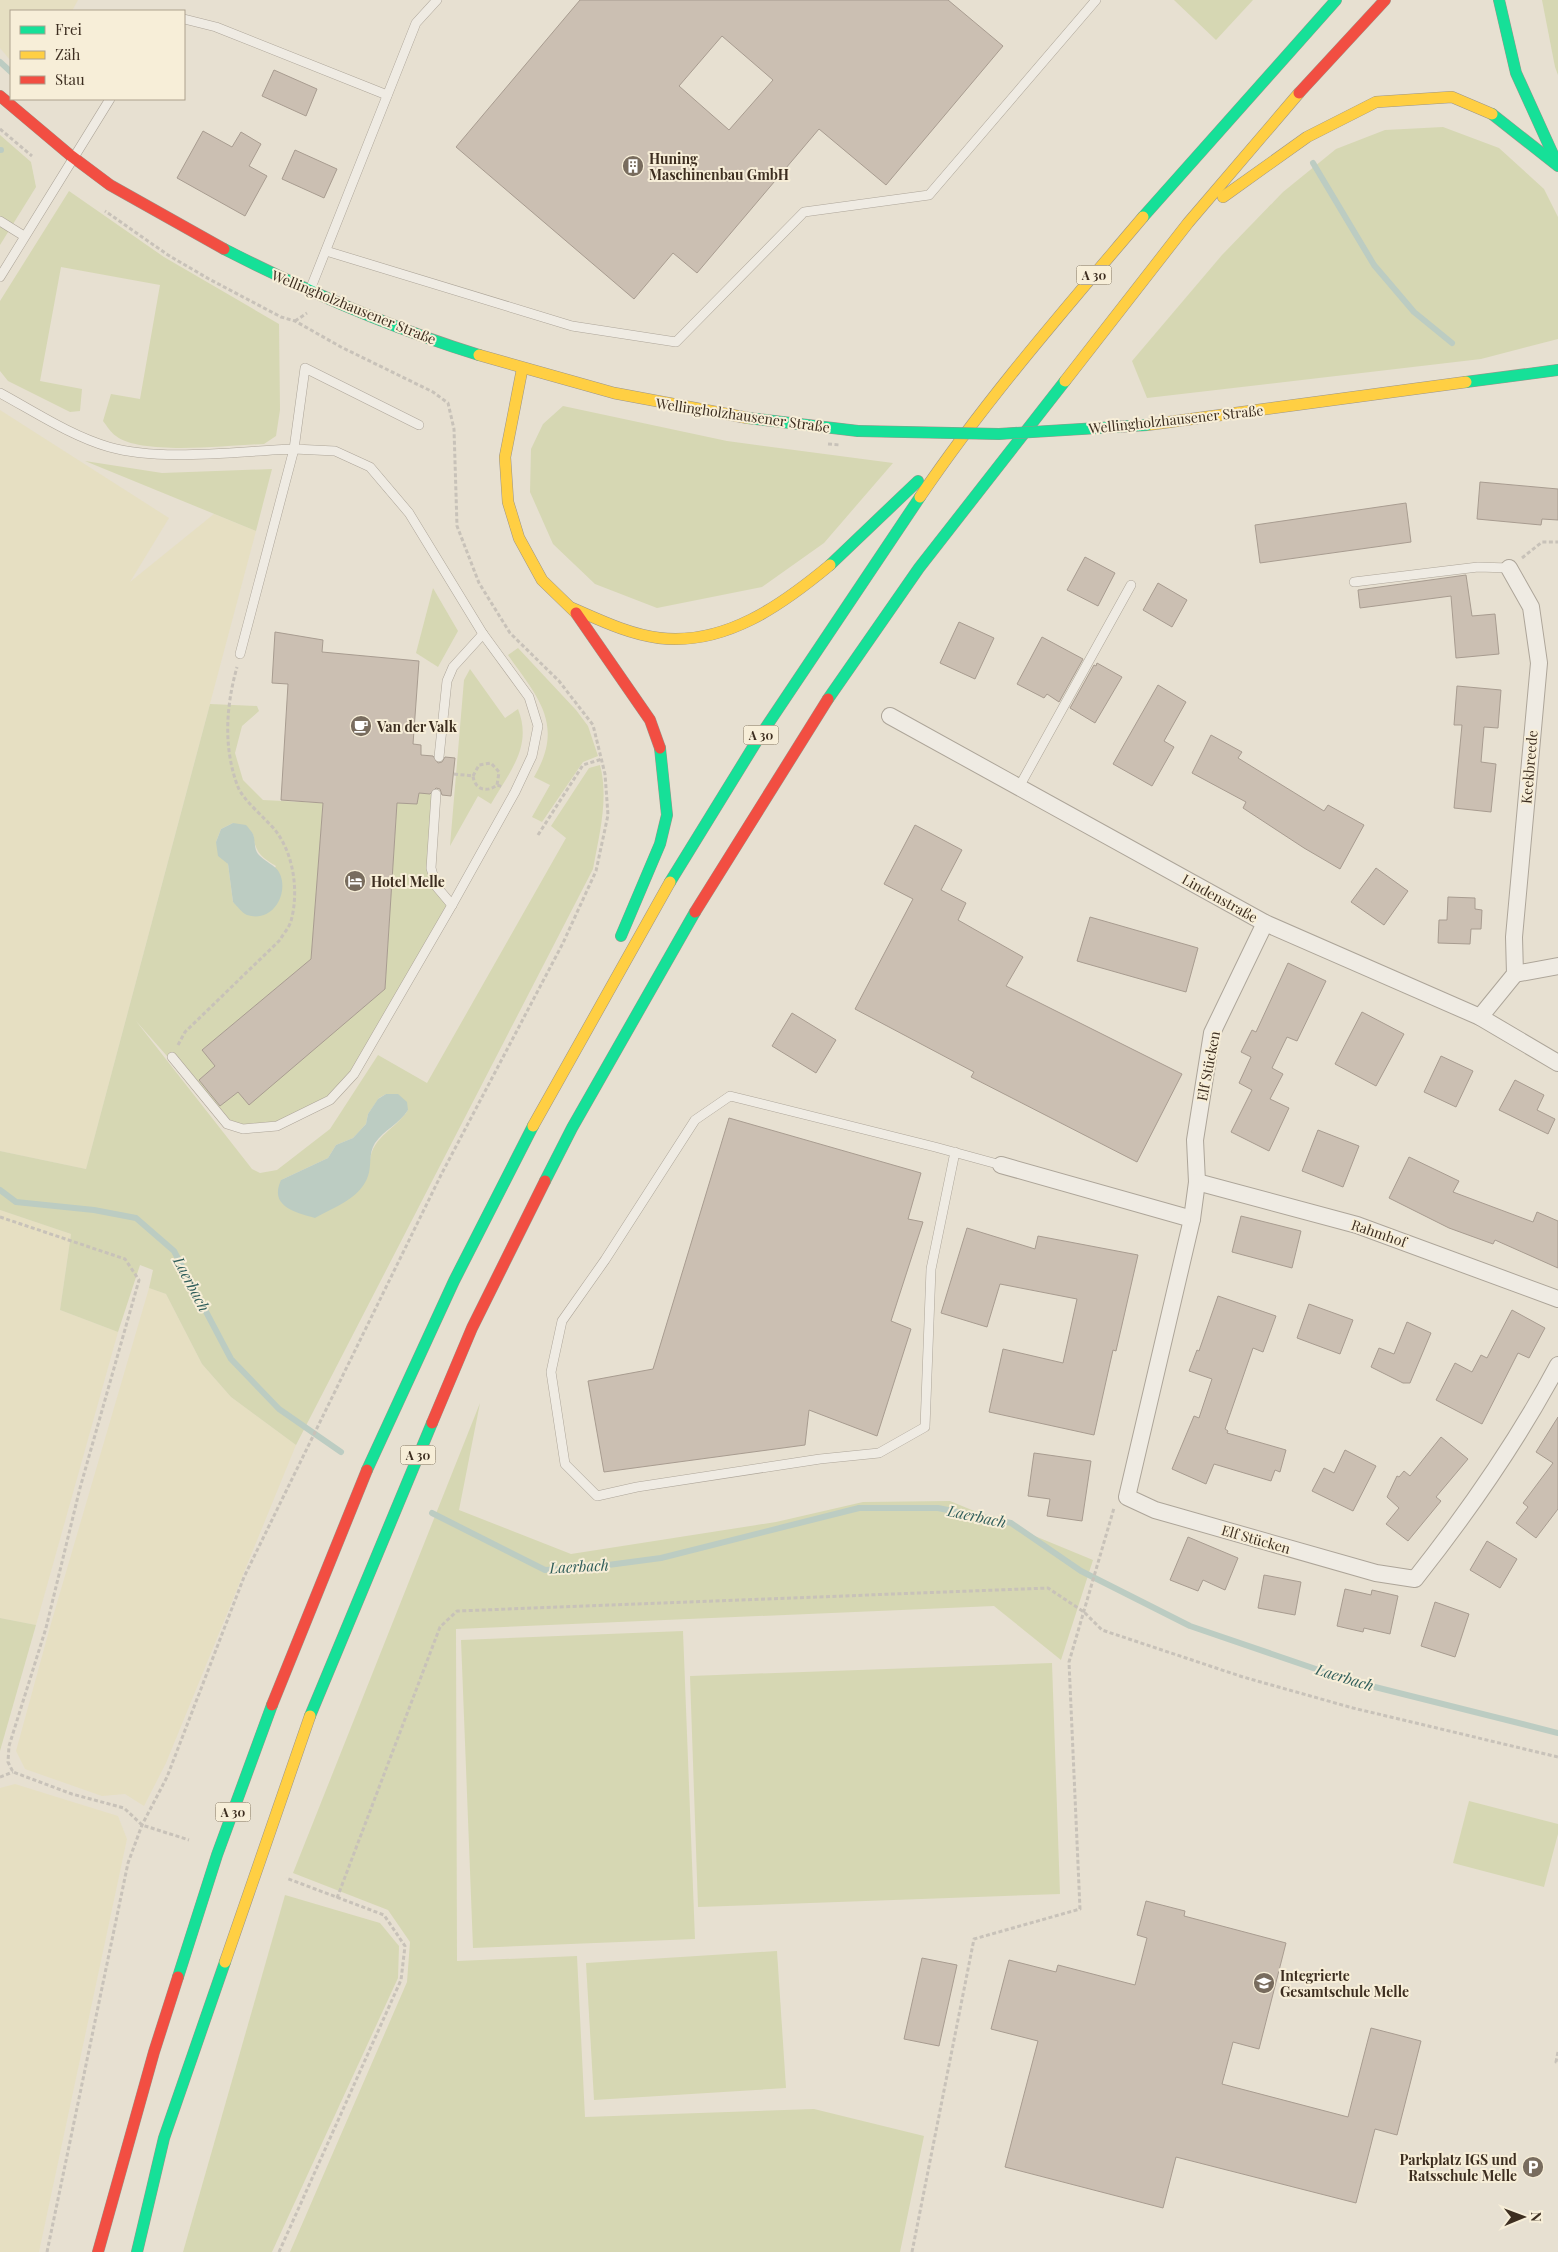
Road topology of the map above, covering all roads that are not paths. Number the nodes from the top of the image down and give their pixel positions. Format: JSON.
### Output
{"nodes":[{"id":1,"x":437,"y":0,"type":"edge"},
{"id":2,"x":1096,"y":0,"type":"edge"},
{"id":3,"x":1336,"y":0,"type":"edge"},
{"id":4,"x":1385,"y":0,"type":"edge"},
{"id":5,"x":1499,"y":0,"type":"edge"},
{"id":6,"x":185,"y":19,"type":"edge"},
{"id":7,"x":387,"y":95,"type":"junction"},
{"id":8,"x":0,"y":96,"type":"edge"},
{"id":9,"x":109,"y":100,"type":"edge"},
{"id":10,"x":73,"y":159,"type":"junction"},
{"id":11,"x":1558,"y":165,"type":"edge"},
{"id":12,"x":0,"y":221,"type":"edge"},
{"id":13,"x":1188,"y":223,"type":"junction"},
{"id":14,"x":24,"y":236,"type":"junction"},
{"id":15,"x":326,"y":251,"type":"junction"},
{"id":16,"x":0,"y":278,"type":"edge"},
{"id":17,"x":310,"y":290,"type":"junction"},
{"id":18,"x":522,"y":370,"type":"junction"},
{"id":19,"x":1558,"y":370,"type":"edge"},
{"id":20,"x":0,"y":393,"type":"edge"},
{"id":21,"x":419,"y":425,"type":"dead end"},
{"id":22,"x":959,"y":442,"type":"junction"},
{"id":23,"x":294,"y":449,"type":"junction"},
{"id":24,"x":1509,"y":568,"type":"joint"},
{"id":25,"x":1354,"y":582,"type":"dead end"},
{"id":26,"x":1130,"y":584,"type":"dead end"},
{"id":27,"x":572,"y":608,"type":"junction"},
{"id":28,"x":483,"y":634,"type":"junction"},
{"id":29,"x":240,"y":654,"type":"road end"},
{"id":30,"x":890,"y":716,"type":"dead end"},
{"id":31,"x":439,"y":757,"type":"dead end"},
{"id":32,"x":1018,"y":787,"type":"junction"},
{"id":33,"x":436,"y":794,"type":"dead end"},
{"id":34,"x":452,"y":905,"type":"junction"},
{"id":35,"x":1264,"y":923,"type":"junction"},
{"id":36,"x":616,"y":950,"type":"dead end"},
{"id":37,"x":1558,"y":966,"type":"edge"},
{"id":38,"x":608,"y":967,"type":"dead end"},
{"id":39,"x":1515,"y":974,"type":"junction"},
{"id":40,"x":1480,"y":1017,"type":"junction"},
{"id":41,"x":578,"y":1038,"type":"junction"},
{"id":42,"x":172,"y":1057,"type":"road end"},
{"id":43,"x":1558,"y":1063,"type":"edge"},
{"id":44,"x":955,"y":1152,"type":"junction"},
{"id":45,"x":1001,"y":1165,"type":"joint"},
{"id":46,"x":1197,"y":1182,"type":"junction"},
{"id":47,"x":1192,"y":1218,"type":"junction"},
{"id":48,"x":1558,"y":1299,"type":"edge"},
{"id":49,"x":1558,"y":1365,"type":"edge"},
{"id":50,"x":98,"y":2252,"type":"edge"},
{"id":51,"x":137,"y":2252,"type":"edge"}],
"edges":[{"from":1,"to":7,"type":"lane"},
{"from":2,"to":15,"type":"lane"},
{"from":3,"to":22,"type":"main road","number":"A 30"},
{"from":4,"to":13,"type":"main road","number":"A 30"},
{"from":5,"to":11,"type":"main road"},
{"from":6,"to":7,"type":"lane"},
{"from":7,"to":15,"type":"lane"},
{"from":8,"to":10,"type":"main road","name":"Wellingholzhausener Straße"},
{"from":9,"to":10,"type":"lane"},
{"from":10,"to":14,"type":"lane"},
{"from":10,"to":17,"type":"main road","name":"Wellingholzhausener Straße"},
{"from":11,"to":13,"type":"main road"},
{"from":12,"to":14,"type":"lane"},
{"from":13,"to":51,"type":"main road","number":"A 30"},
{"from":14,"to":16,"type":"lane"},
{"from":15,"to":17,"type":"lane"},
{"from":17,"to":18,"type":"main road","name":"Wellingholzhausener Straße"},
{"from":18,"to":19,"type":"main road","name":"Wellingholzhausener Straße","bridge":true},
{"from":18,"to":27,"type":"main road"},
{"from":20,"to":23,"type":"lane"},
{"from":21,"to":23,"type":"lane"},
{"from":22,"to":27,"type":"main road"},
{"from":22,"to":41,"type":"main road","number":"A 30"},
{"from":23,"to":28,"type":"lane"},
{"from":23,"to":29,"type":"lane"},
{"from":24,"to":25,"type":"lane"},
{"from":24,"to":39,"type":"street","name":"Keekbreede"},
{"from":26,"to":32,"type":"lane"},
{"from":27,"to":36,"type":"main road"},
{"from":28,"to":31,"type":"lane"},
{"from":28,"to":34,"type":"lane"},
{"from":30,"to":32,"type":"street","name":"Lindenstraße"},
{"from":32,"to":35,"type":"street","name":"Lindenstraße"},
{"from":33,"to":34,"type":"lane"},
{"from":34,"to":42,"type":"lane"},
{"from":35,"to":40,"type":"street","name":"Lindenstraße"},
{"from":35,"to":46,"type":"street","name":"Elf Stücken"},
{"from":37,"to":39,"type":"street"},
{"from":38,"to":41,"type":"main road"},
{"from":39,"to":40,"type":"street"},
{"from":40,"to":43,"type":"street","name":"Lindenstraße"},
{"from":41,"to":50,"type":"main road","number":"A 30"},
{"from":44,"to":44,"type":"lane"},
{"from":44,"to":45,"type":"lane"},
{"from":45,"to":47,"type":"street"},
{"from":46,"to":47,"type":"street","name":"Elf Stücken"},
{"from":46,"to":48,"type":"street","name":"Rahmhof"},
{"from":47,"to":49,"type":"street","name":"Elf Stücken"}]}
